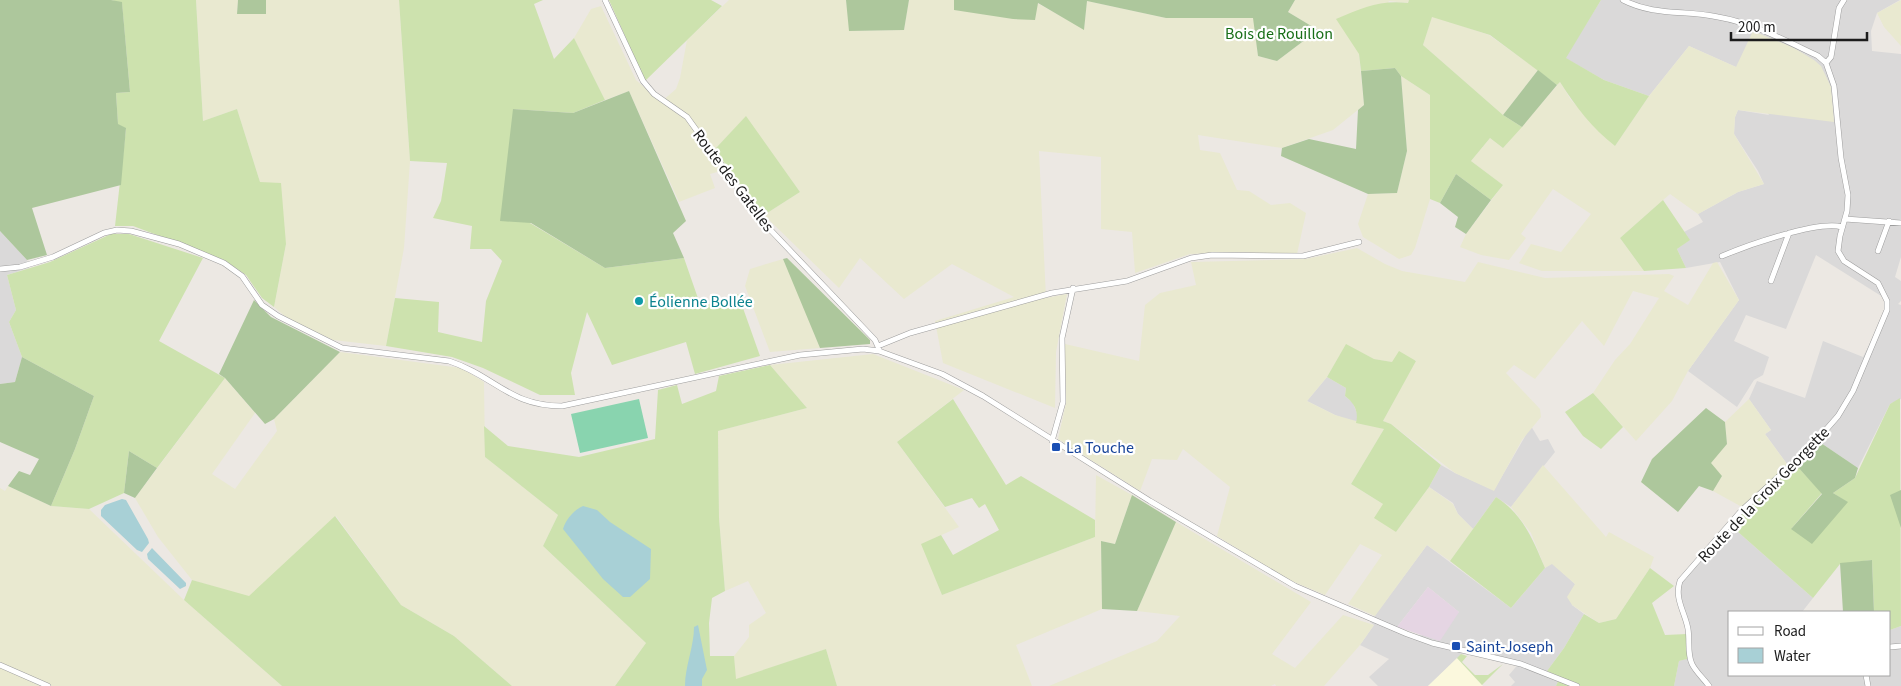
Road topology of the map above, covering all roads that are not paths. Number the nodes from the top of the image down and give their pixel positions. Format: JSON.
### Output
{"nodes":[{"id":1,"x":606,"y":0,"type":"edge"},
{"id":2,"x":1623,"y":0,"type":"edge"},
{"id":3,"x":1844,"y":0,"type":"edge"},
{"id":4,"x":1826,"y":63,"type":"junction"},
{"id":5,"x":1845,"y":219,"type":"junction"},
{"id":6,"x":1890,"y":221,"type":"junction"},
{"id":7,"x":1901,"y":223,"type":"edge"},
{"id":8,"x":1842,"y":227,"type":"junction"},
{"id":9,"x":1789,"y":234,"type":"junction"},
{"id":10,"x":1359,"y":242,"type":"dead end"},
{"id":11,"x":1878,"y":251,"type":"dead end"},
{"id":12,"x":1722,"y":256,"type":"dead end"},
{"id":13,"x":0,"y":269,"type":"edge"},
{"id":14,"x":1771,"y":281,"type":"dead end"},
{"id":15,"x":1073,"y":288,"type":"junction"},
{"id":16,"x":879,"y":348,"type":"junction"},
{"id":17,"x":1052,"y":441,"type":"junction"},
{"id":18,"x":0,"y":665,"type":"edge"},
{"id":19,"x":48,"y":686,"type":"edge"},
{"id":20,"x":1577,"y":686,"type":"edge"},
{"id":21,"x":1709,"y":686,"type":"edge"}],
"edges":[{"from":1,"to":16,"type":"street","name":"Route des Gatelles"},
{"from":2,"to":4,"type":"street"},
{"from":3,"to":4,"type":"street"},
{"from":4,"to":5,"type":"street","name":"Route de la Croix Georgette"},
{"from":5,"to":6,"type":"street"},
{"from":5,"to":8,"type":"street","name":"Route de la Croix Georgette"},
{"from":6,"to":7,"type":"street"},
{"from":6,"to":11,"type":"street"},
{"from":8,"to":9,"type":"street"},
{"from":8,"to":21,"type":"street","name":"Route de la Croix Georgette"},
{"from":9,"to":12,"type":"street"},
{"from":9,"to":14,"type":"street"},
{"from":10,"to":15,"type":"street"},
{"from":13,"to":16,"type":"street"},
{"from":15,"to":16,"type":"street"},
{"from":15,"to":17,"type":"street"},
{"from":16,"to":17,"type":"street"},
{"from":17,"to":20,"type":"street"},
{"from":18,"to":19,"type":"street"}]}
